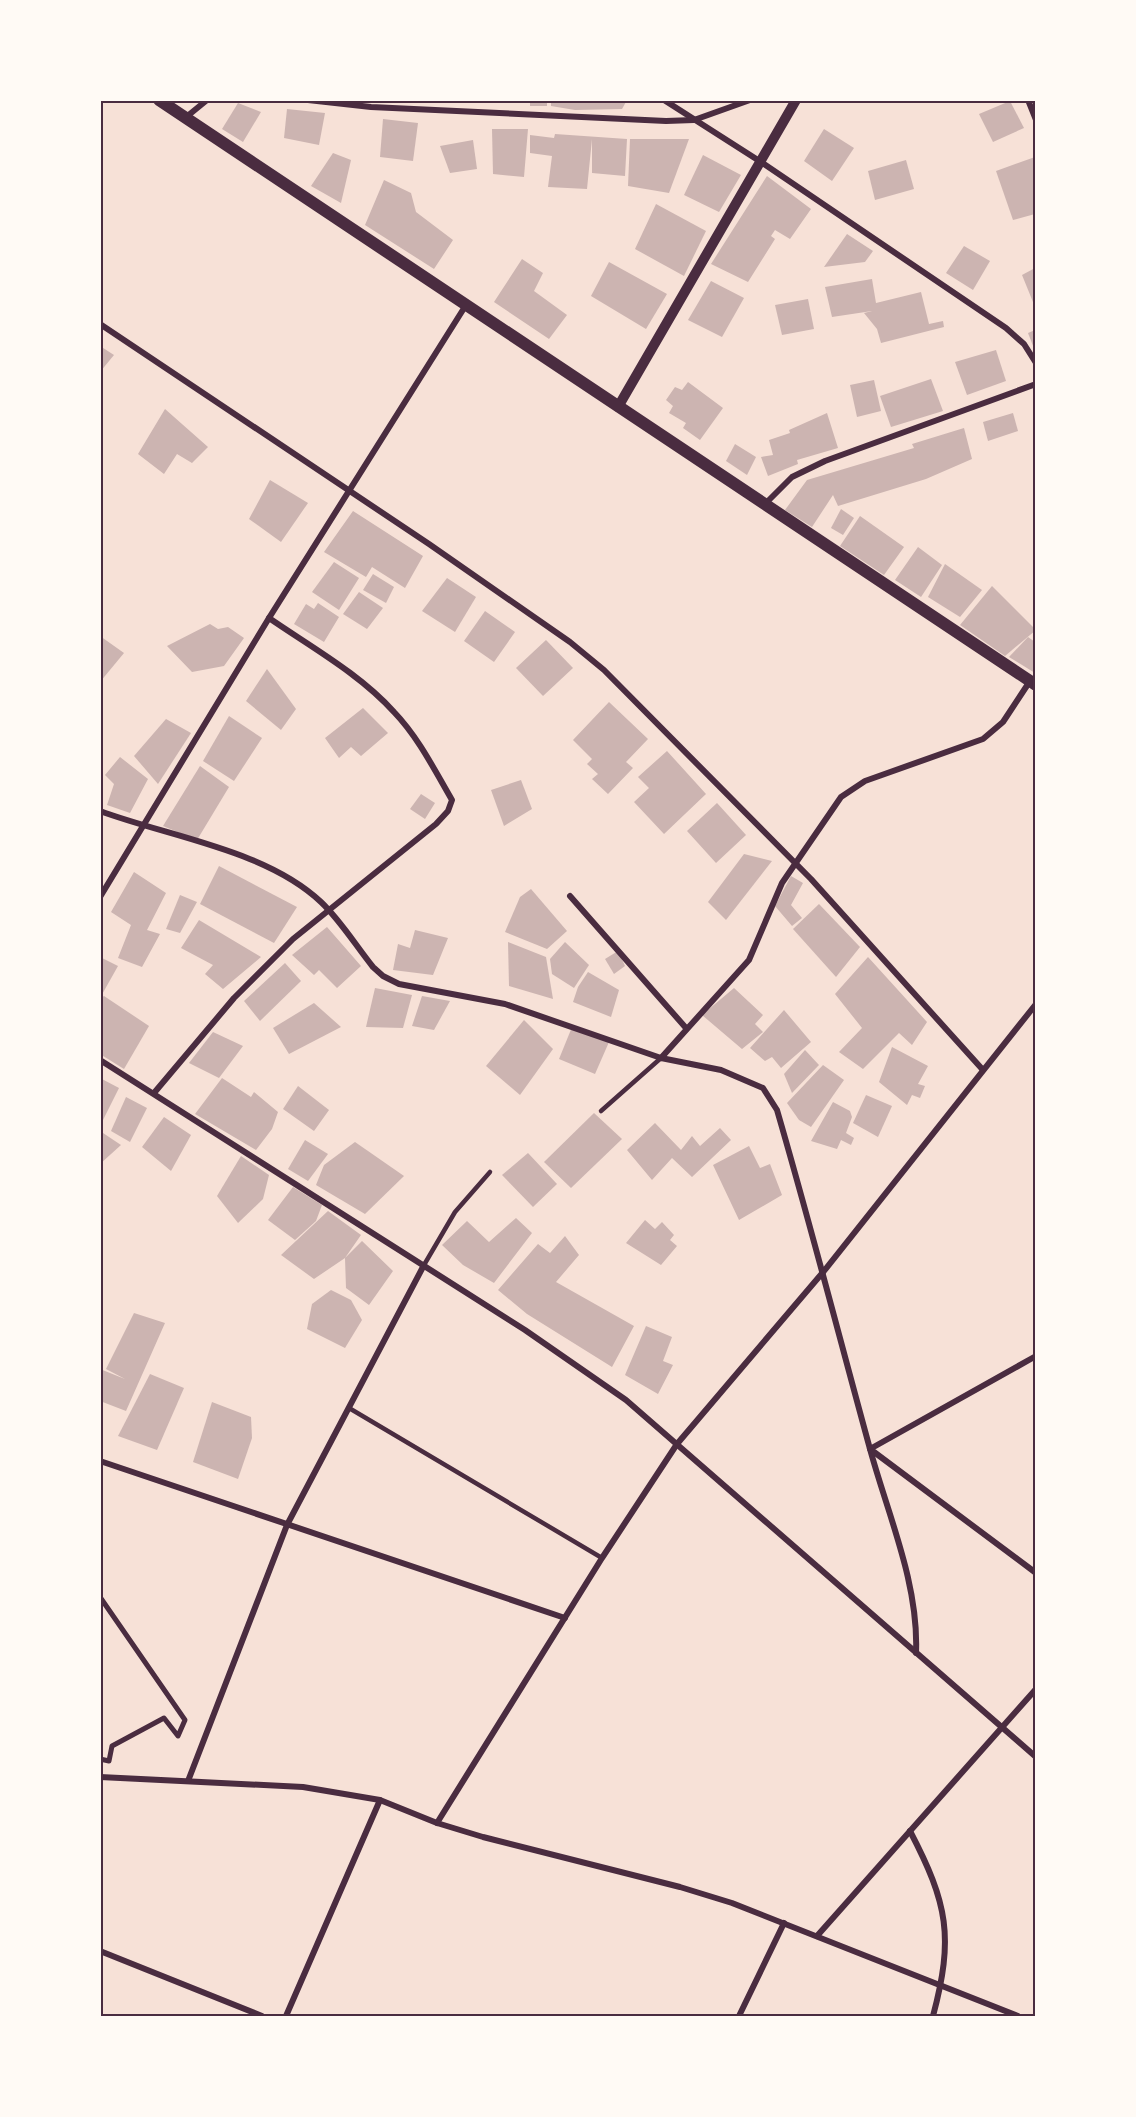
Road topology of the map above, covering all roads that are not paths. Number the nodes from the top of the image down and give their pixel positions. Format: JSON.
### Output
{"nodes":[{"id":1,"x":159,"y":100,"type":"edge"},
{"id":2,"x":207,"y":100,"type":"edge"},
{"id":3,"x":308,"y":100,"type":"edge"},
{"id":4,"x":664,"y":100,"type":"edge"},
{"id":5,"x":750,"y":100,"type":"edge"},
{"id":6,"x":796,"y":100,"type":"edge"},
{"id":7,"x":1028,"y":100,"type":"edge"},
{"id":8,"x":186,"y":118,"type":"junction"},
{"id":9,"x":694,"y":120,"type":"junction"},
{"id":10,"x":1035,"y":120,"type":"edge"},
{"id":11,"x":761,"y":162,"type":"junction"},
{"id":12,"x":466,"y":305,"type":"junction"},
{"id":13,"x":100,"y":324,"type":"edge"},
{"id":14,"x":1035,"y":363,"type":"edge"},
{"id":15,"x":1035,"y":384,"type":"edge"},
{"id":16,"x":618,"y":407,"type":"junction"},
{"id":17,"x":349,"y":491,"type":"junction"},
{"id":18,"x":764,"y":504,"type":"junction"},
{"id":19,"x":269,"y":618,"type":"junction"},
{"id":20,"x":1033,"y":683,"type":"edge"},
{"id":21,"x":100,"y":811,"type":"edge"},
{"id":22,"x":144,"y":826,"type":"junction"},
{"id":23,"x":793,"y":864,"type":"junction"},
{"id":24,"x":570,"y":896,"type":"dead end"},
{"id":25,"x":100,"y":897,"type":"edge"},
{"id":26,"x":328,"y":909,"type":"junction"},
{"id":27,"x":1035,"y":1004,"type":"edge"},
{"id":28,"x":686,"y":1028,"type":"junction"},
{"id":29,"x":661,"y":1058,"type":"junction"},
{"id":30,"x":100,"y":1060,"type":"edge"},
{"id":31,"x":983,"y":1070,"type":"junction"},
{"id":32,"x":154,"y":1093,"type":"junction"},
{"id":33,"x":601,"y":1111,"type":"dead end"},
{"id":34,"x":490,"y":1172,"type":"dead end"},
{"id":35,"x":424,"y":1265,"type":"junction"},
{"id":36,"x":824,"y":1271,"type":"junction"},
{"id":37,"x":1035,"y":1356,"type":"edge"},
{"id":38,"x":349,"y":1408,"type":"junction"},
{"id":39,"x":677,"y":1444,"type":"junction"},
{"id":40,"x":870,"y":1449,"type":"junction"},
{"id":41,"x":100,"y":1461,"type":"edge"},
{"id":42,"x":287,"y":1525,"type":"junction"},
{"id":43,"x":602,"y":1558,"type":"junction"},
{"id":44,"x":1035,"y":1573,"type":"edge"},
{"id":45,"x":100,"y":1597,"type":"edge"},
{"id":46,"x":565,"y":1618,"type":"junction"},
{"id":47,"x":916,"y":1653,"type":"junction"},
{"id":48,"x":1035,"y":1689,"type":"edge"},
{"id":49,"x":1001,"y":1728,"type":"junction"},
{"id":50,"x":1035,"y":1757,"type":"edge"},
{"id":51,"x":100,"y":1759,"type":"edge"},
{"id":52,"x":100,"y":1778,"type":"edge"},
{"id":53,"x":188,"y":1781,"type":"junction"},
{"id":54,"x":380,"y":1800,"type":"junction"},
{"id":55,"x":437,"y":1823,"type":"junction"},
{"id":56,"x":910,"y":1831,"type":"junction"},
{"id":57,"x":784,"y":1923,"type":"junction"},
{"id":58,"x":817,"y":1936,"type":"junction"},
{"id":59,"x":100,"y":1951,"type":"edge"},
{"id":60,"x":940,"y":1986,"type":"junction"},
{"id":61,"x":262,"y":2016,"type":"edge"},
{"id":62,"x":286,"y":2016,"type":"edge"},
{"id":63,"x":739,"y":2016,"type":"edge"},
{"id":64,"x":933,"y":2016,"type":"edge"},
{"id":65,"x":1018,"y":2016,"type":"edge"}],
"edges":[{"from":1,"to":8,"type":"main road"},
{"from":2,"to":8,"type":"street"},
{"from":3,"to":9,"type":"street"},
{"from":4,"to":9,"type":"street"},
{"from":5,"to":9,"type":"street"},
{"from":6,"to":11,"type":"street"},
{"from":7,"to":10,"type":"street"},
{"from":8,"to":12,"type":"main road"},
{"from":9,"to":11,"type":"street"},
{"from":11,"to":14,"type":"street"},
{"from":11,"to":16,"type":"street"},
{"from":12,"to":16,"type":"main road"},
{"from":12,"to":17,"type":"street"},
{"from":13,"to":17,"type":"street"},
{"from":15,"to":18,"type":"street"},
{"from":16,"to":18,"type":"main road"},
{"from":17,"to":19,"type":"street"},
{"from":17,"to":23,"type":"street"},
{"from":18,"to":20,"type":"main road"},
{"from":19,"to":22,"type":"street"},
{"from":19,"to":26,"type":"street"},
{"from":20,"to":23,"type":"street"},
{"from":21,"to":22,"type":"street"},
{"from":22,"to":25,"type":"street"},
{"from":22,"to":26,"type":"street"},
{"from":23,"to":28,"type":"street"},
{"from":23,"to":31,"type":"street"},
{"from":24,"to":28,"type":"street"},
{"from":26,"to":29,"type":"street"},
{"from":26,"to":32,"type":"street"},
{"from":27,"to":31,"type":"street"},
{"from":28,"to":29,"type":"street"},
{"from":29,"to":33,"type":"lane"},
{"from":29,"to":36,"type":"street"},
{"from":30,"to":32,"type":"street"},
{"from":31,"to":36,"type":"street"},
{"from":32,"to":35,"type":"street"},
{"from":34,"to":35,"type":"lane"},
{"from":35,"to":38,"type":"street"},
{"from":35,"to":39,"type":"street"},
{"from":36,"to":39,"type":"street"},
{"from":36,"to":40,"type":"street"},
{"from":37,"to":40,"type":"street"},
{"from":38,"to":42,"type":"street"},
{"from":38,"to":43,"type":"lane"},
{"from":39,"to":43,"type":"street"},
{"from":39,"to":47,"type":"street"},
{"from":40,"to":44,"type":"street"},
{"from":40,"to":47,"type":"street"},
{"from":41,"to":42,"type":"street"},
{"from":42,"to":46,"type":"street"},
{"from":42,"to":53,"type":"street"},
{"from":43,"to":46,"type":"street"},
{"from":45,"to":51,"type":"street"},
{"from":46,"to":55,"type":"street"},
{"from":47,"to":49,"type":"street"},
{"from":48,"to":49,"type":"street"},
{"from":49,"to":50,"type":"street"},
{"from":49,"to":56,"type":"street"},
{"from":52,"to":53,"type":"street"},
{"from":53,"to":54,"type":"street"},
{"from":54,"to":55,"type":"street"},
{"from":54,"to":62,"type":"street"},
{"from":55,"to":57,"type":"street"},
{"from":56,"to":58,"type":"street"},
{"from":56,"to":60,"type":"street"},
{"from":57,"to":58,"type":"street"},
{"from":57,"to":63,"type":"street"},
{"from":58,"to":60,"type":"street"},
{"from":59,"to":61,"type":"street"},
{"from":60,"to":64,"type":"street"},
{"from":60,"to":65,"type":"street"}]}
